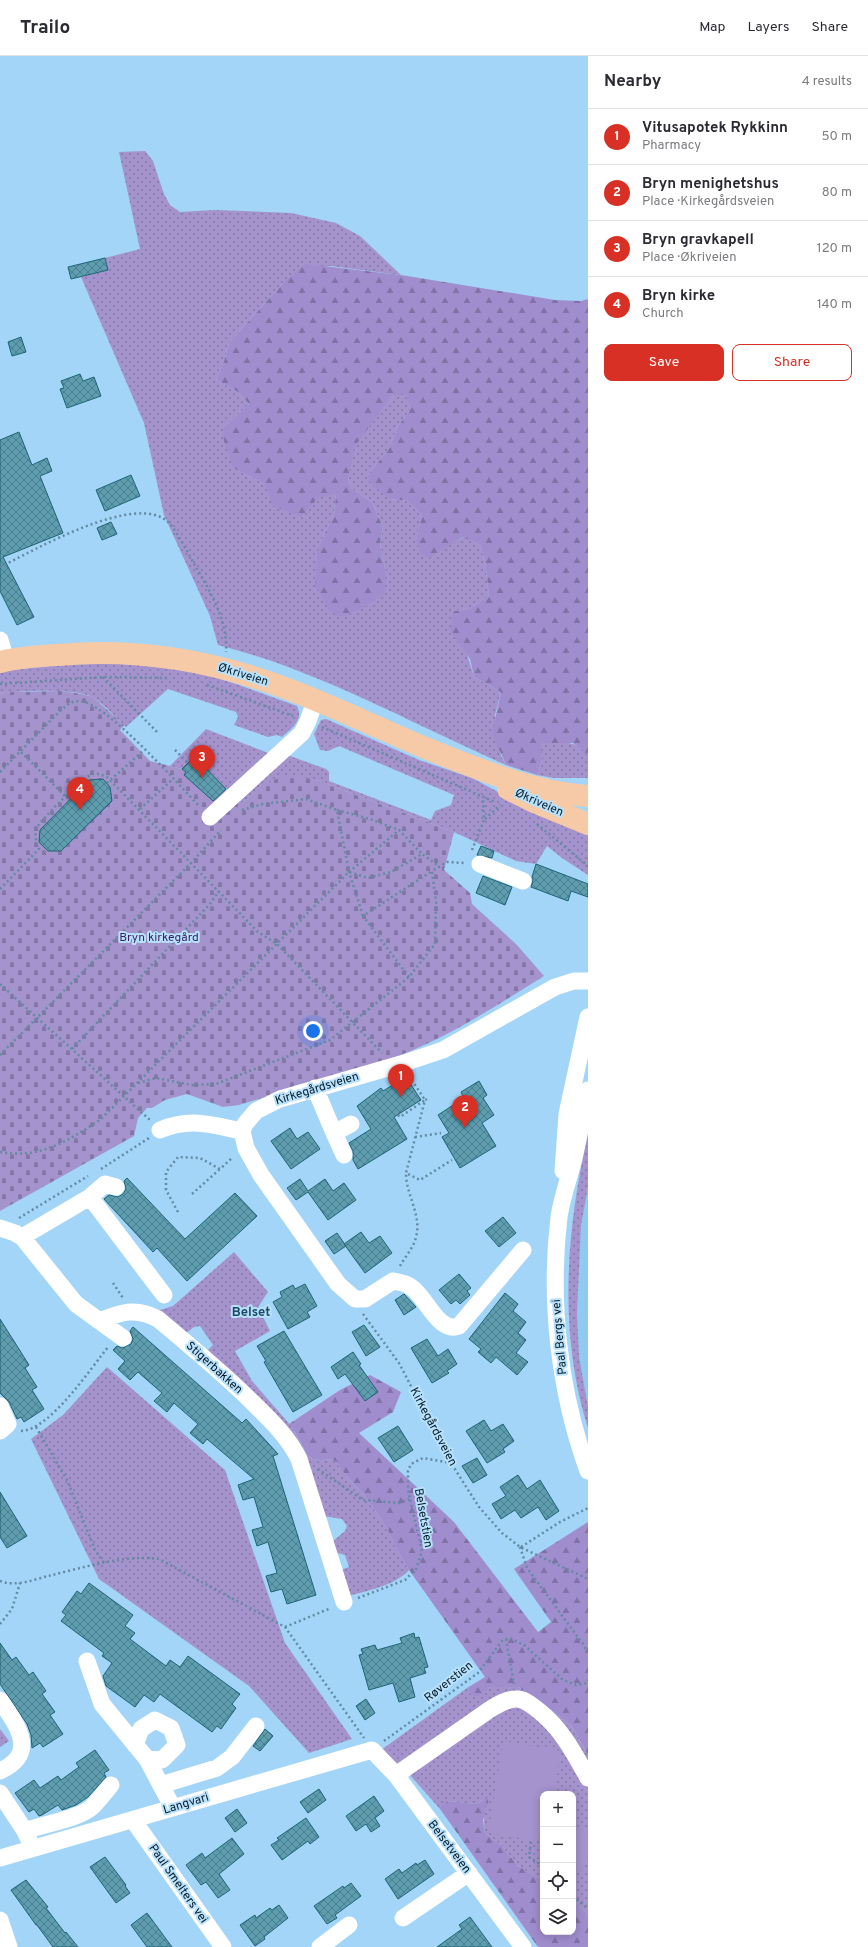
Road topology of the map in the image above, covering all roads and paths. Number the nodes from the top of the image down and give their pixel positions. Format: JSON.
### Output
{"nodes":[{"id":1,"x":0,"y":567,"type":"edge"},
{"id":2,"x":2,"y":654,"type":"edge"},
{"id":3,"x":223,"y":668,"type":"junction"},
{"id":4,"x":104,"y":677,"type":"dead end"},
{"id":5,"x":315,"y":701,"type":"junction"},
{"id":6,"x":159,"y":734,"type":"dead end"},
{"id":7,"x":144,"y":750,"type":"junction"},
{"id":8,"x":175,"y":750,"type":"dead end"},
{"id":9,"x":21,"y":752,"type":"junction"},
{"id":10,"x":188,"y":763,"type":"dead end"},
{"id":11,"x":471,"y":767,"type":"junction"},
{"id":12,"x":0,"y":772,"type":"edge"},
{"id":13,"x":173,"y":779,"type":"junction"},
{"id":14,"x":112,"y":780,"type":"junction"},
{"id":15,"x":107,"y":783,"type":"dead end"},
{"id":16,"x":588,"y":796,"type":"edge"},
{"id":17,"x":66,"y":797,"type":"junction"},
{"id":18,"x":483,"y":797,"type":"dead end"},
{"id":19,"x":500,"y":804,"type":"dead end"},
{"id":20,"x":140,"y":809,"type":"junction"},
{"id":21,"x":240,"y":810,"type":"dead end"},
{"id":22,"x":337,"y":810,"type":"junction"},
{"id":23,"x":210,"y":817,"type":"junction"},
{"id":24,"x":484,"y":820,"type":"junction"},
{"id":25,"x":588,"y":824,"type":"edge"},
{"id":26,"x":398,"y":830,"type":"junction"},
{"id":27,"x":422,"y":854,"type":"junction"},
{"id":28,"x":191,"y":863,"type":"junction"},
{"id":29,"x":474,"y":864,"type":"junction"},
{"id":30,"x":439,"y":866,"type":"junction"},
{"id":31,"x":432,"y":871,"type":"junction"},
{"id":32,"x":349,"y":872,"type":"junction"},
{"id":33,"x":523,"y":881,"type":"dead end"},
{"id":34,"x":0,"y":889,"type":"edge"},
{"id":35,"x":218,"y":891,"type":"junction"},
{"id":36,"x":363,"y":916,"type":"junction"},
{"id":37,"x":277,"y":944,"type":"junction"},
{"id":38,"x":409,"y":977,"type":"junction"},
{"id":39,"x":588,"y":981,"type":"edge"},
{"id":40,"x":0,"y":984,"type":"edge"},
{"id":41,"x":588,"y":1017,"type":"edge"},
{"id":42,"x":37,"y":1018,"type":"junction"},
{"id":43,"x":352,"y":1022,"type":"junction"},
{"id":44,"x":72,"y":1049,"type":"junction"},
{"id":45,"x":0,"y":1055,"type":"edge"},
{"id":46,"x":396,"y":1066,"type":"junction"},
{"id":47,"x":583,"y":1080,"type":"edge"},
{"id":48,"x":137,"y":1084,"type":"junction"},
{"id":49,"x":315,"y":1088,"type":"junction"},
{"id":50,"x":588,"y":1090,"type":"edge"},
{"id":51,"x":124,"y":1096,"type":"junction"},
{"id":52,"x":426,"y":1100,"type":"junction"},
{"id":53,"x":398,"y":1115,"type":"dead end"},
{"id":54,"x":351,"y":1124,"type":"dead end"},
{"id":55,"x":160,"y":1130,"type":"junction"},
{"id":56,"x":242,"y":1131,"type":"junction"},
{"id":57,"x":334,"y":1133,"type":"junction"},
{"id":58,"x":441,"y":1133,"type":"dead end"},
{"id":59,"x":415,"y":1137,"type":"junction"},
{"id":60,"x":246,"y":1148,"type":"junction"},
{"id":61,"x":0,"y":1152,"type":"edge"},
{"id":62,"x":344,"y":1155,"type":"dead end"},
{"id":63,"x":452,"y":1160,"type":"dead end"},
{"id":64,"x":100,"y":1169,"type":"dead end"},
{"id":65,"x":220,"y":1169,"type":"junction"},
{"id":66,"x":93,"y":1173,"type":"dead end"},
{"id":67,"x":406,"y":1173,"type":"junction"},
{"id":68,"x":116,"y":1187,"type":"dead end"},
{"id":69,"x":192,"y":1194,"type":"dead end"},
{"id":70,"x":90,"y":1197,"type":"junction"},
{"id":71,"x":562,"y":1201,"type":"junction"},
{"id":72,"x":178,"y":1212,"type":"dead end"},
{"id":73,"x":2,"y":1229,"type":"edge"},
{"id":74,"x":22,"y":1237,"type":"junction"},
{"id":75,"x":523,"y":1250,"type":"dead end"},
{"id":76,"x":393,"y":1281,"type":"junction"},
{"id":77,"x":164,"y":1295,"type":"dead end"},
{"id":78,"x":355,"y":1299,"type":"junction"},
{"id":79,"x":98,"y":1321,"type":"junction"},
{"id":80,"x":121,"y":1336,"type":"joint"},
{"id":81,"x":0,"y":1406,"type":"edge"},
{"id":82,"x":36,"y":1427,"type":"junction"},
{"id":83,"x":4,"y":1428,"type":"edge"},
{"id":84,"x":451,"y":1463,"type":"junction"},
{"id":85,"x":316,"y":1468,"type":"dead end"},
{"id":86,"x":588,"y":1471,"type":"edge"},
{"id":87,"x":410,"y":1499,"type":"junction"},
{"id":88,"x":588,"y":1508,"type":"edge"},
{"id":89,"x":520,"y":1547,"type":"junction"},
{"id":90,"x":104,"y":1563,"type":"junction"},
{"id":91,"x":588,"y":1579,"type":"edge"},
{"id":92,"x":0,"y":1581,"type":"edge"},
{"id":93,"x":20,"y":1583,"type":"junction"},
{"id":94,"x":344,"y":1602,"type":"junction"},
{"id":95,"x":0,"y":1624,"type":"edge"},
{"id":96,"x":285,"y":1627,"type":"junction"},
{"id":97,"x":506,"y":1639,"type":"junction"},
{"id":98,"x":588,"y":1653,"type":"edge"},
{"id":99,"x":87,"y":1661,"type":"dead end"},
{"id":100,"x":588,"y":1680,"type":"edge"},
{"id":101,"x":518,"y":1699,"type":"junction"},
{"id":102,"x":0,"y":1700,"type":"edge"},
{"id":103,"x":256,"y":1726,"type":"dead end"},
{"id":104,"x":135,"y":1744,"type":"junction"},
{"id":105,"x":372,"y":1750,"type":"junction"},
{"id":106,"x":147,"y":1759,"type":"junction"},
{"id":107,"x":0,"y":1771,"type":"edge"},
{"id":108,"x":396,"y":1775,"type":"junction"},
{"id":109,"x":588,"y":1778,"type":"edge"},
{"id":110,"x":161,"y":1785,"type":"junction"},
{"id":111,"x":111,"y":1786,"type":"dead end"},
{"id":112,"x":0,"y":1793,"type":"edge"},
{"id":113,"x":173,"y":1808,"type":"junction"},
{"id":114,"x":133,"y":1820,"type":"junction"},
{"id":115,"x":25,"y":1831,"type":"junction"},
{"id":116,"x":531,"y":1842,"type":"dead end"},
{"id":117,"x":32,"y":1849,"type":"junction"},
{"id":118,"x":0,"y":1858,"type":"edge"},
{"id":119,"x":540,"y":1864,"type":"edge"},
{"id":120,"x":469,"y":1873,"type":"junction"},
{"id":121,"x":576,"y":1899,"type":"edge"},
{"id":122,"x":588,"y":1909,"type":"edge"},
{"id":123,"x":403,"y":1918,"type":"dead end"},
{"id":124,"x":0,"y":1920,"type":"edge"},
{"id":125,"x":349,"y":1925,"type":"dead end"},
{"id":126,"x":9,"y":1947,"type":"edge"},
{"id":127,"x":223,"y":1947,"type":"edge"},
{"id":128,"x":320,"y":1947,"type":"edge"},
{"id":129,"x":523,"y":1947,"type":"edge"}],
"edges":[{"from":1,"to":3,"type":"path"},
{"from":2,"to":3,"type":"main road","name":"Økriveien"},
{"from":3,"to":5,"type":"main road","name":"Økriveien"},
{"from":4,"to":6,"type":"path"},
{"from":5,"to":11,"type":"main road","name":"Økriveien"},
{"from":5,"to":23,"type":"street"},
{"from":7,"to":9,"type":"path"},
{"from":7,"to":13,"type":"path"},
{"from":7,"to":14,"type":"path"},
{"from":8,"to":10,"type":"path"},
{"from":9,"to":12,"type":"path"},
{"from":9,"to":17,"type":"path"},
{"from":11,"to":16,"type":"main road","name":"Økriveien"},
{"from":11,"to":25,"type":"main road","name":"Økriveien"},
{"from":13,"to":20,"type":"path"},
{"from":13,"to":23,"type":"path"},
{"from":14,"to":15,"type":"path"},
{"from":14,"to":17,"type":"path"},
{"from":14,"to":20,"type":"path"},
{"from":17,"to":34,"type":"path"},
{"from":18,"to":24,"type":"path"},
{"from":19,"to":24,"type":"path"},
{"from":20,"to":28,"type":"path"},
{"from":21,"to":22,"type":"path"},
{"from":22,"to":26,"type":"path"},
{"from":22,"to":32,"type":"path"},
{"from":23,"to":28,"type":"path"},
{"from":24,"to":29,"type":"path"},
{"from":26,"to":27,"type":"path"},
{"from":26,"to":32,"type":"path"},
{"from":27,"to":30,"type":"path"},
{"from":27,"to":32,"type":"path"},
{"from":28,"to":35,"type":"path"},
{"from":28,"to":42,"type":"path"},
{"from":29,"to":30,"type":"path"},
{"from":29,"to":33,"type":"street"},
{"from":30,"to":31,"type":"path"},
{"from":31,"to":36,"type":"path"},
{"from":31,"to":38,"type":"path"},
{"from":32,"to":36,"type":"path"},
{"from":32,"to":37,"type":"path"},
{"from":35,"to":37,"type":"path"},
{"from":35,"to":44,"type":"path"},
{"from":36,"to":38,"type":"path"},
{"from":37,"to":43,"type":"path"},
{"from":37,"to":48,"type":"path"},
{"from":38,"to":43,"type":"path"},
{"from":39,"to":46,"type":"street","name":"Kirkegårdsveien"},
{"from":40,"to":42,"type":"path"},
{"from":41,"to":47,"type":"street","name":"Paal Bergs vei"},
{"from":42,"to":44,"type":"path"},
{"from":42,"to":45,"type":"path"},
{"from":43,"to":46,"type":"path"},
{"from":43,"to":48,"type":"path"},
{"from":44,"to":51,"type":"path"},
{"from":46,"to":49,"type":"street","name":"Kirkegårdsveien"},
{"from":46,"to":52,"type":"path"},
{"from":47,"to":71,"type":"street","name":"Paal Bergs vei"},
{"from":48,"to":51,"type":"path"},
{"from":49,"to":56,"type":"street","name":"Kirkegårdsveien"},
{"from":49,"to":57,"type":"street"},
{"from":50,"to":71,"type":"street","name":"Paal Bergs vei"},
{"from":51,"to":55,"type":"path"},
{"from":51,"to":61,"type":"path"},
{"from":52,"to":53,"type":"path"},
{"from":52,"to":59,"type":"path"},
{"from":54,"to":57,"type":"street"},
{"from":55,"to":56,"type":"street"},
{"from":55,"to":64,"type":"path"},
{"from":56,"to":60,"type":"street"},
{"from":57,"to":62,"type":"street"},
{"from":58,"to":59,"type":"path"},
{"from":59,"to":67,"type":"path"},
{"from":60,"to":65,"type":"path"},
{"from":60,"to":78,"type":"street"},
{"from":63,"to":67,"type":"path"},
{"from":65,"to":69,"type":"path"},
{"from":65,"to":72,"type":"path"},
{"from":66,"to":73,"type":"path"},
{"from":67,"to":76,"type":"path"},
{"from":68,"to":70,"type":"street"},
{"from":70,"to":74,"type":"street"},
{"from":70,"to":77,"type":"street"},
{"from":71,"to":86,"type":"street","name":"Paal Bergs vei"},
{"from":73,"to":74,"type":"street"},
{"from":74,"to":79,"type":"street"},
{"from":75,"to":76,"type":"street"},
{"from":76,"to":78,"type":"street"},
{"from":78,"to":84,"type":"path","name":"Kirkegårdsveien"},
{"from":79,"to":80,"type":"street"},
{"from":79,"to":94,"type":"street","name":"Stigerbakken"},
{"from":80,"to":82,"type":"path"},
{"from":81,"to":83,"type":"street"},
{"from":82,"to":83,"type":"path"},
{"from":82,"to":90,"type":"path"},
{"from":84,"to":87,"type":"path","name":"Belsetstien"},
{"from":84,"to":89,"type":"path","name":"Kirkegårdsveien"},
{"from":85,"to":87,"type":"path"},
{"from":87,"to":94,"type":"path","name":"Belsetstien"},
{"from":88,"to":89,"type":"path"},
{"from":89,"to":91,"type":"path","name":"Kirkegårdsveien"},
{"from":89,"to":98,"type":"path"},
{"from":90,"to":93,"type":"path"},
{"from":90,"to":96,"type":"path"},
{"from":92,"to":93,"type":"path"},
{"from":93,"to":95,"type":"path"},
{"from":94,"to":96,"type":"path","name":"Belsetstien"},
{"from":96,"to":105,"type":"path"},
{"from":97,"to":100,"type":"path"},
{"from":97,"to":101,"type":"path"},
{"from":97,"to":105,"type":"path","name":"Røverstien"},
{"from":99,"to":104,"type":"street"},
{"from":101,"to":108,"type":"street"},
{"from":101,"to":109,"type":"street"},
{"from":102,"to":107,"type":"street"},
{"from":103,"to":110,"type":"street"},
{"from":104,"to":106,"type":"street"},
{"from":104,"to":106,"type":"street"},
{"from":105,"to":108,"type":"street","name":"Belsetveien"},
{"from":105,"to":113,"type":"street","name":"Langvari"},
{"from":106,"to":110,"type":"street"},
{"from":108,"to":120,"type":"street","name":"Belsetveien"},
{"from":110,"to":113,"type":"street"},
{"from":111,"to":115,"type":"street"},
{"from":112,"to":115,"type":"street"},
{"from":113,"to":114,"type":"street","name":"Langvari"},
{"from":114,"to":117,"type":"street","name":"Langvari"},
{"from":114,"to":127,"type":"street","name":"Paul Smelters vei"},
{"from":115,"to":117,"type":"street"},
{"from":116,"to":119,"type":"path"},
{"from":117,"to":118,"type":"street","name":"Langvari"},
{"from":120,"to":123,"type":"street"},
{"from":120,"to":129,"type":"street","name":"Belsetveien"},
{"from":121,"to":122,"type":"path"},
{"from":124,"to":126,"type":"street"},
{"from":125,"to":128,"type":"street"}]}
